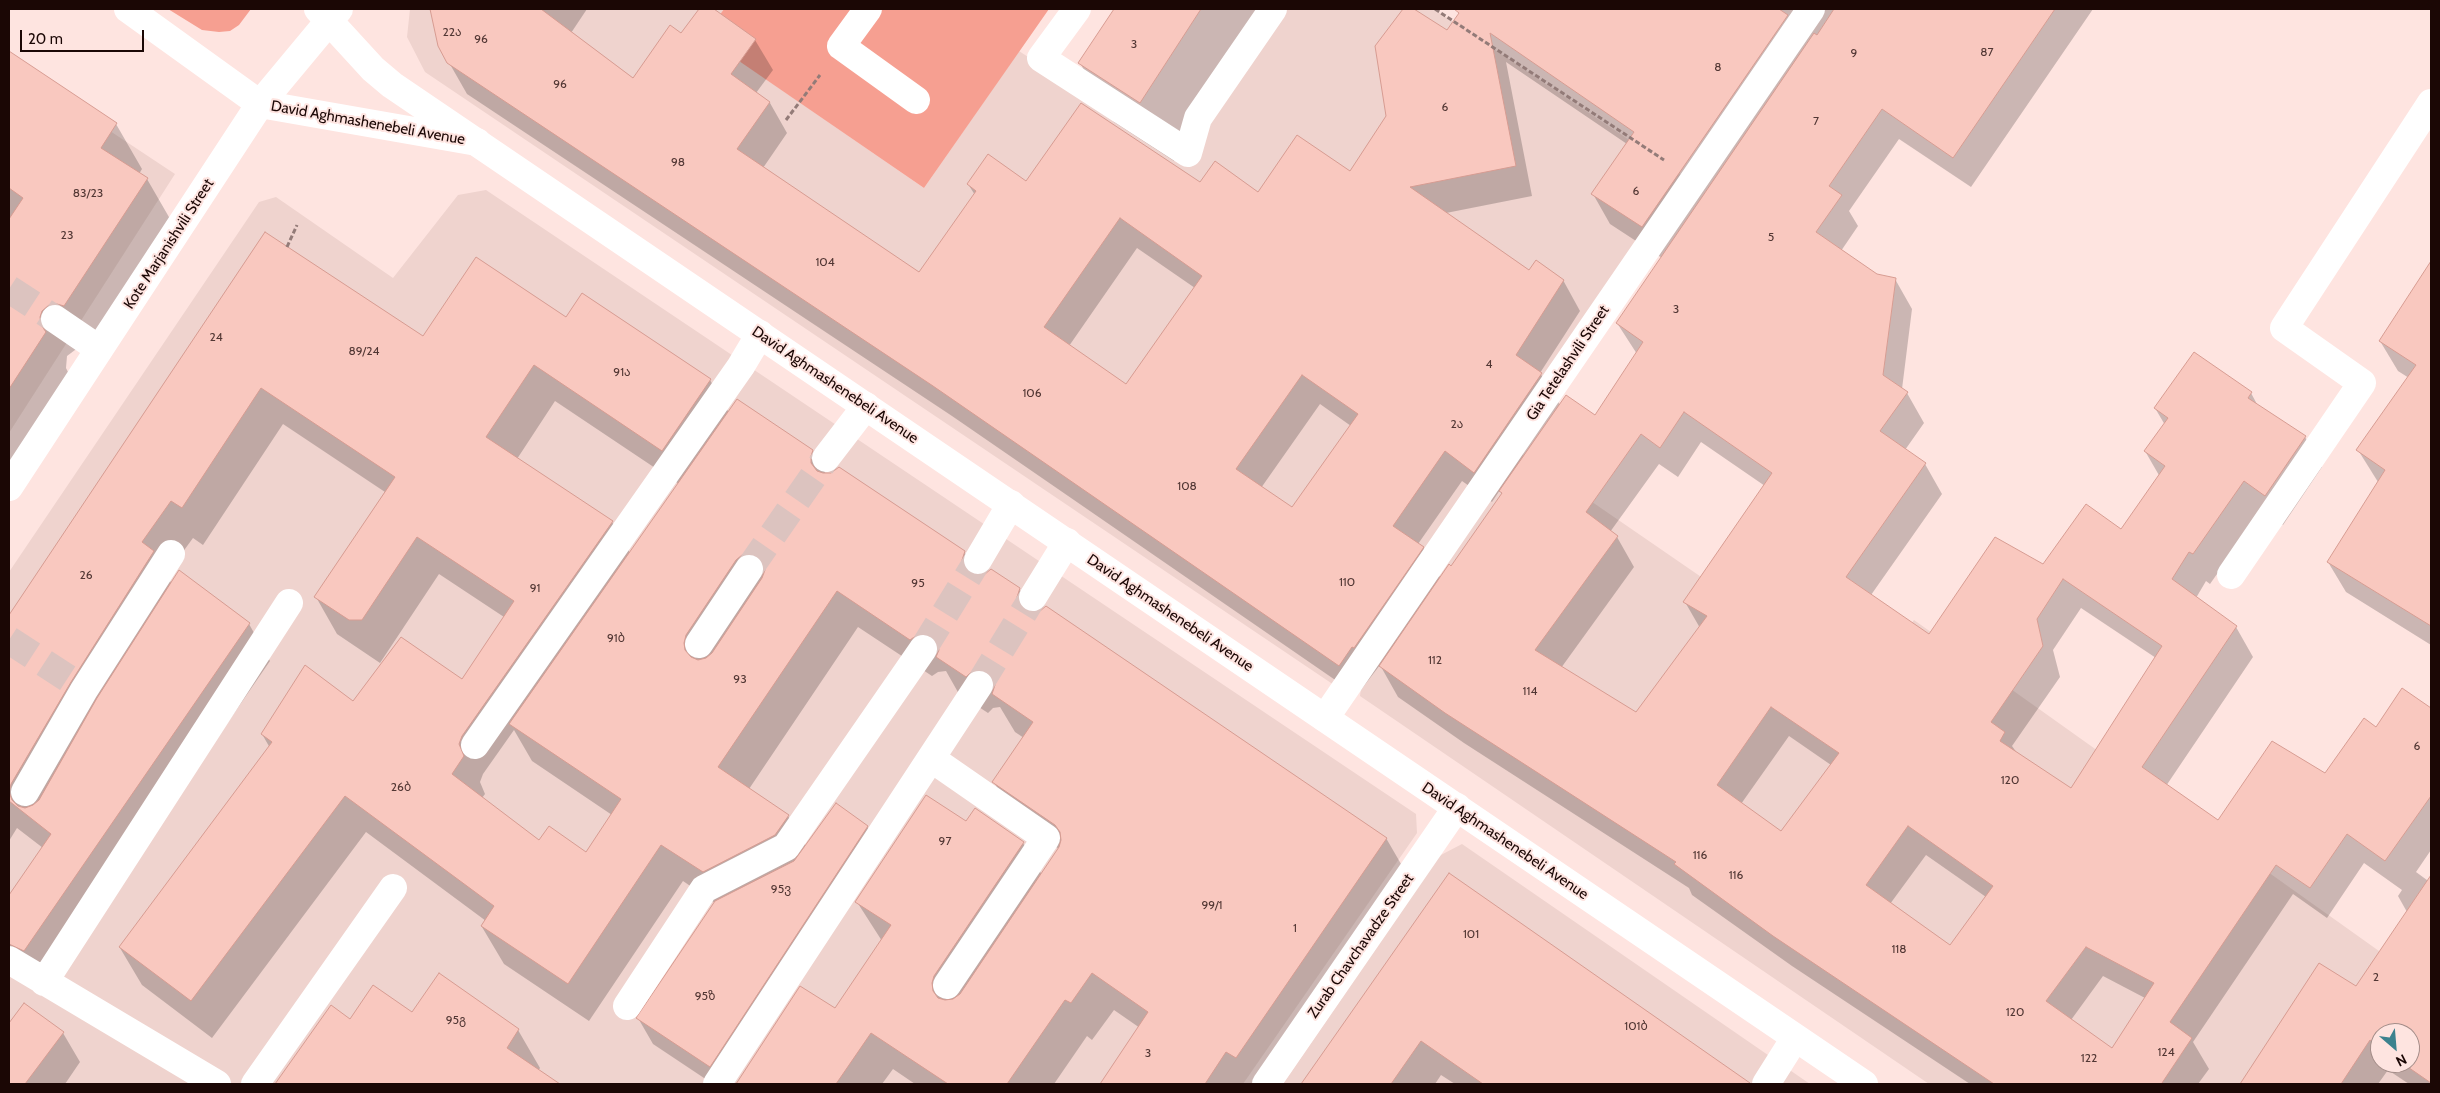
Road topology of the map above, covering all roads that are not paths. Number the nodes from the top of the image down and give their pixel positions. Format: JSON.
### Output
{"nodes":[{"id":1,"x":128,"y":9,"type":"edge"},
{"id":2,"x":868,"y":9,"type":"edge"},
{"id":3,"x":1077,"y":9,"type":"edge"},
{"id":4,"x":1273,"y":9,"type":"edge"},
{"id":5,"x":1811,"y":9,"type":"edge"},
{"id":6,"x":329,"y":13,"type":"edge"},
{"id":7,"x":916,"y":100,"type":"dead end"},
{"id":8,"x":2431,"y":103,"type":"edge"},
{"id":9,"x":260,"y":104,"type":"junction"},
{"id":10,"x":476,"y":142,"type":"junction"},
{"id":11,"x":55,"y":319,"type":"tunnel mouth"},
{"id":12,"x":760,"y":334,"type":"junction"},
{"id":13,"x":100,"y":349,"type":"junction"},
{"id":14,"x":866,"y":406,"type":"junction"},
{"id":15,"x":826,"y":458,"type":"tunnel mouth"},
{"id":16,"x":9,"y":487,"type":"edge"},
{"id":17,"x":1011,"y":504,"type":"junction"},
{"id":18,"x":1066,"y":542,"type":"junction"},
{"id":19,"x":171,"y":554,"type":"dead end"},
{"id":20,"x":978,"y":560,"type":"tunnel mouth"},
{"id":21,"x":749,"y":569,"type":"tunnel mouth"},
{"id":22,"x":2232,"y":575,"type":"dead end"},
{"id":23,"x":1033,"y":597,"type":"tunnel mouth"},
{"id":24,"x":289,"y":603,"type":"dead end"},
{"id":25,"x":699,"y":644,"type":"dead end"},
{"id":26,"x":923,"y":648,"type":"tunnel mouth"},
{"id":27,"x":979,"y":685,"type":"tunnel mouth"},
{"id":28,"x":1325,"y":718,"type":"junction"},
{"id":29,"x":475,"y":745,"type":"dead end"},
{"id":30,"x":932,"y":759,"type":"junction"},
{"id":31,"x":25,"y":792,"type":"dead end"},
{"id":32,"x":1457,"y":808,"type":"junction"},
{"id":33,"x":393,"y":888,"type":"dead end"},
{"id":34,"x":9,"y":960,"type":"edge"},
{"id":35,"x":44,"y":982,"type":"junction"},
{"id":36,"x":947,"y":985,"type":"dead end"},
{"id":37,"x":627,"y":1006,"type":"dead end"},
{"id":38,"x":1795,"y":1038,"type":"junction"},
{"id":39,"x":217,"y":1084,"type":"edge"},
{"id":40,"x":255,"y":1084,"type":"edge"},
{"id":41,"x":716,"y":1084,"type":"edge"},
{"id":42,"x":1266,"y":1084,"type":"edge"},
{"id":43,"x":1766,"y":1084,"type":"edge"},
{"id":44,"x":1864,"y":1084,"type":"edge"}],
"edges":[{"from":1,"to":9,"type":"main road"},
{"from":2,"to":7,"type":"main road"},
{"from":3,"to":4,"type":"main road"},
{"from":5,"to":28,"type":"main road","name":"Gia Tetelashvili Street"},
{"from":6,"to":9,"type":"main road","name":"Kote Marjanishvili Street"},
{"from":6,"to":10,"type":"main road","name":"David Aghmashenebeli Avenue"},
{"from":8,"to":22,"type":"main road"},
{"from":9,"to":10,"type":"main road","name":"David Aghmashenebeli Avenue"},
{"from":9,"to":13,"type":"main road","name":"Kote Marjanishvili Street"},
{"from":10,"to":12,"type":"main road","name":"David Aghmashenebeli Avenue"},
{"from":11,"to":13,"type":"main road"},
{"from":12,"to":14,"type":"main road","name":"David Aghmashenebeli Avenue"},
{"from":12,"to":29,"type":"main road"},
{"from":13,"to":16,"type":"main road","name":"Kote Marjanishvili Street"},
{"from":14,"to":15,"type":"main road"},
{"from":14,"to":17,"type":"main road","name":"David Aghmashenebeli Avenue"},
{"from":17,"to":18,"type":"main road","name":"David Aghmashenebeli Avenue"},
{"from":17,"to":20,"type":"main road"},
{"from":18,"to":23,"type":"main road"},
{"from":18,"to":28,"type":"main road","name":"David Aghmashenebeli Avenue"},
{"from":19,"to":31,"type":"main road"},
{"from":21,"to":25,"type":"main road"},
{"from":24,"to":35,"type":"main road"},
{"from":26,"to":37,"type":"main road"},
{"from":27,"to":30,"type":"main road"},
{"from":28,"to":32,"type":"main road","name":"David Aghmashenebeli Avenue"},
{"from":30,"to":36,"type":"main road"},
{"from":30,"to":41,"type":"main road"},
{"from":32,"to":38,"type":"main road","name":"David Aghmashenebeli Avenue"},
{"from":32,"to":42,"type":"main road","name":"Zurab Chavchavadze Street"},
{"from":33,"to":40,"type":"main road"},
{"from":34,"to":35,"type":"main road"},
{"from":35,"to":39,"type":"main road"},
{"from":38,"to":43,"type":"main road"},
{"from":38,"to":44,"type":"main road","name":"David Aghmashenebeli Avenue"}]}
